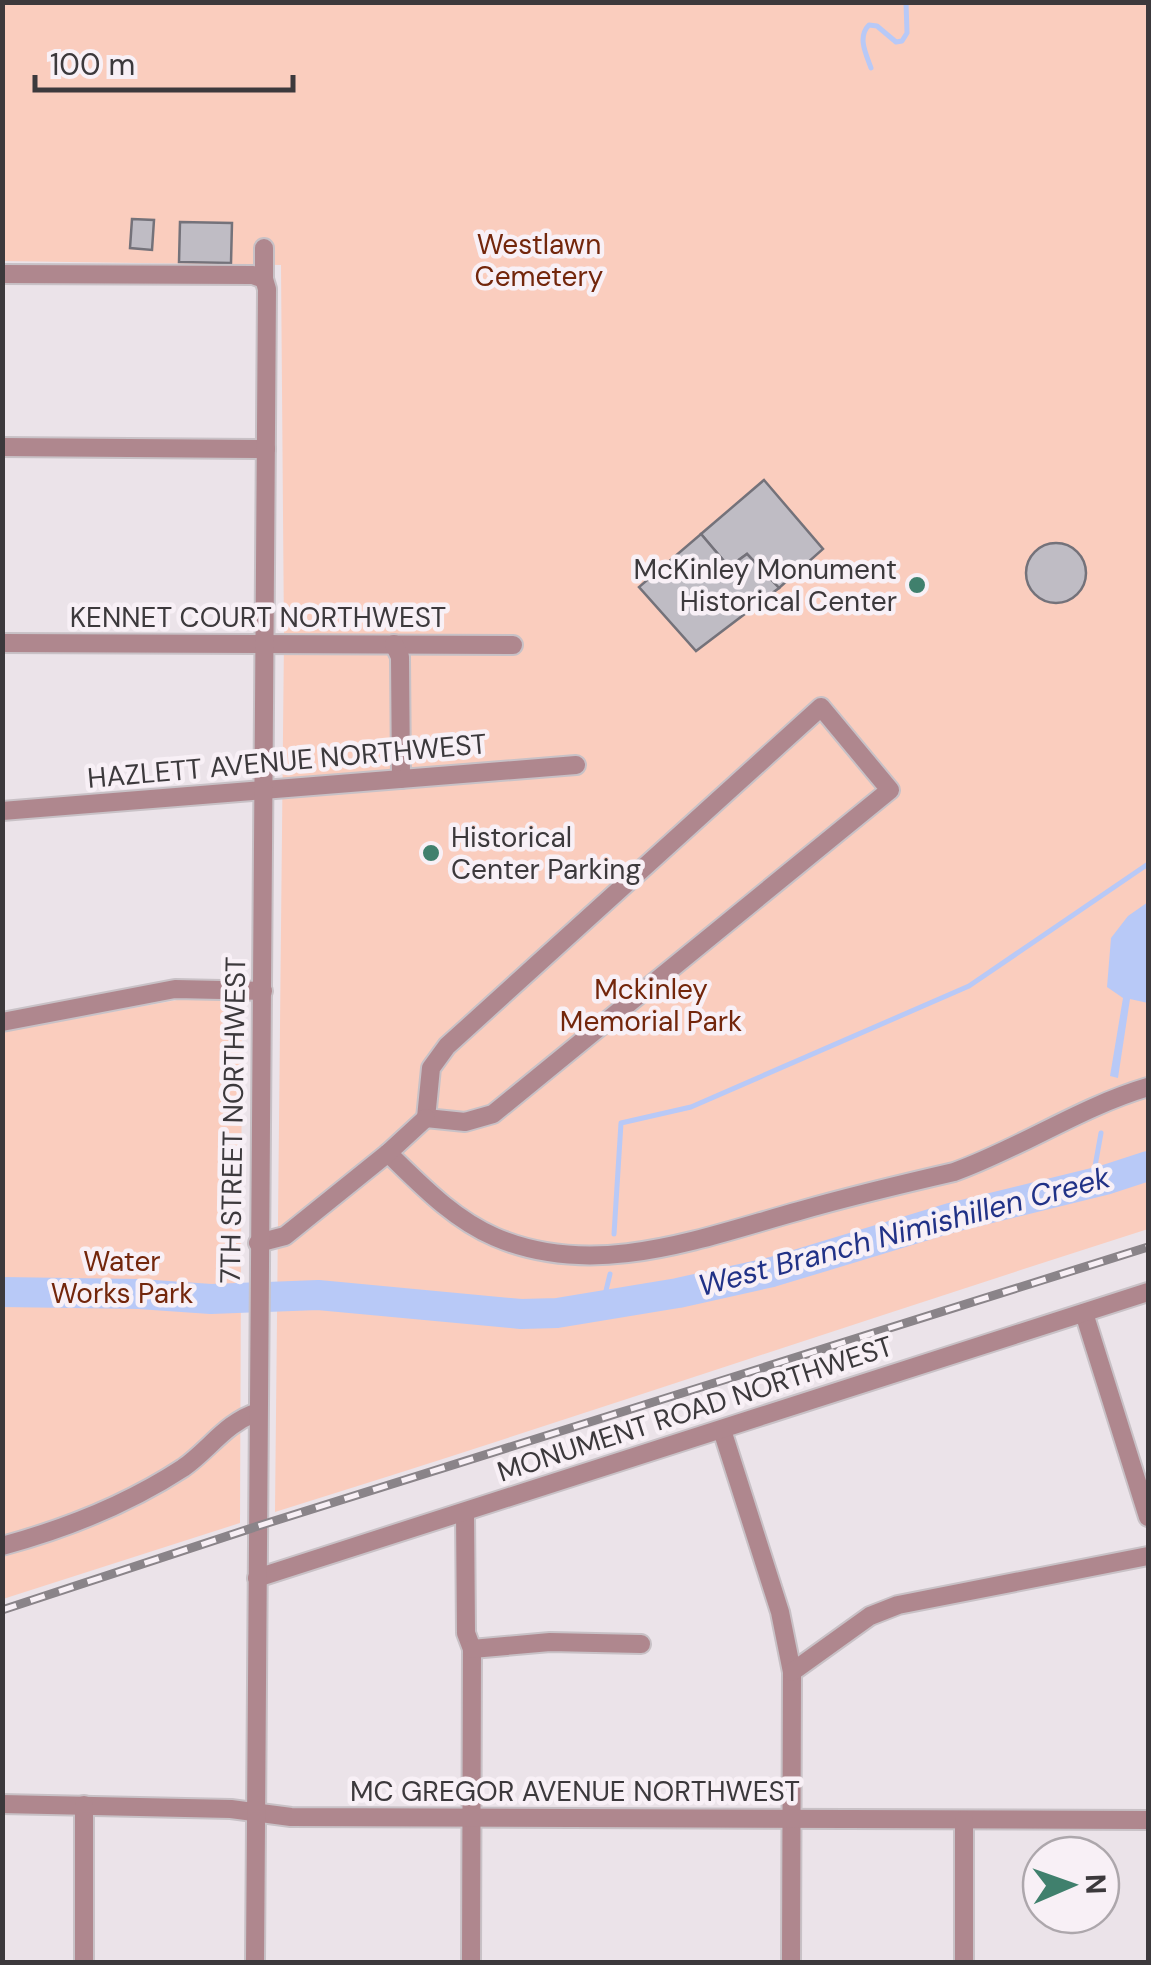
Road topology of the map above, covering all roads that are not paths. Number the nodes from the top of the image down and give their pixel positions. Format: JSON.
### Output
{"nodes":[{"id":1,"x":264,"y":248,"type":"dead end"},
{"id":2,"x":2,"y":274,"type":"edge"},
{"id":3,"x":264,"y":279,"type":"junction"},
{"id":4,"x":2,"y":447,"type":"edge"},
{"id":5,"x":266,"y":449,"type":"junction"},
{"id":6,"x":2,"y":643,"type":"edge"},
{"id":7,"x":394,"y":644,"type":"junction"},
{"id":8,"x":513,"y":645,"type":"dead end"},
{"id":9,"x":264,"y":646,"type":"junction"},
{"id":10,"x":576,"y":765,"type":"dead end"},
{"id":11,"x":401,"y":780,"type":"junction"},
{"id":12,"x":264,"y":790,"type":"junction"},
{"id":13,"x":2,"y":811,"type":"edge"},
{"id":14,"x":263,"y":991,"type":"junction"},
{"id":15,"x":2,"y":1022,"type":"edge"},
{"id":16,"x":1148,"y":1087,"type":"edge"},
{"id":17,"x":426,"y":1118,"type":"junction"},
{"id":18,"x":388,"y":1153,"type":"junction"},
{"id":19,"x":258,"y":1250,"type":"junction"},
{"id":20,"x":1148,"y":1292,"type":"edge"},
{"id":21,"x":1084,"y":1313,"type":"junction"},
{"id":22,"x":258,"y":1412,"type":"junction"},
{"id":23,"x":722,"y":1430,"type":"junction"},
{"id":24,"x":465,"y":1512,"type":"junction"},
{"id":25,"x":1148,"y":1518,"type":"edge"},
{"id":26,"x":2,"y":1546,"type":"edge"},
{"id":27,"x":1148,"y":1556,"type":"edge"},
{"id":28,"x":257,"y":1578,"type":"junction"},
{"id":29,"x":640,"y":1644,"type":"dead end"},
{"id":30,"x":472,"y":1649,"type":"junction"},
{"id":31,"x":792,"y":1672,"type":"junction"},
{"id":32,"x":2,"y":1804,"type":"edge"},
{"id":33,"x":84,"y":1806,"type":"junction"},
{"id":34,"x":255,"y":1813,"type":"junction"},
{"id":35,"x":472,"y":1818,"type":"junction"},
{"id":36,"x":790,"y":1819,"type":"junction"},
{"id":37,"x":964,"y":1820,"type":"junction"},
{"id":38,"x":1148,"y":1820,"type":"edge"},
{"id":39,"x":84,"y":1962,"type":"edge"},
{"id":40,"x":255,"y":1962,"type":"edge"},
{"id":41,"x":471,"y":1962,"type":"edge"},
{"id":42,"x":791,"y":1962,"type":"edge"},
{"id":43,"x":964,"y":1962,"type":"edge"}],
"edges":[{"from":1,"to":3,"type":"street"},
{"from":2,"to":3,"type":"street"},
{"from":3,"to":5,"type":"street","name":"7TH STREET NORTHWEST"},
{"from":4,"to":5,"type":"street"},
{"from":5,"to":9,"type":"street","name":"7TH STREET NORTHWEST"},
{"from":6,"to":9,"type":"street","name":"KENNET COURT NORTHWEST"},
{"from":7,"to":8,"type":"street","name":"KENNET COURT NORTHWEST"},
{"from":7,"to":9,"type":"street","name":"KENNET COURT NORTHWEST"},
{"from":7,"to":11,"type":"street"},
{"from":9,"to":12,"type":"street","name":"7TH STREET NORTHWEST"},
{"from":10,"to":11,"type":"street","name":"HAZLETT AVENUE NORTHWEST"},
{"from":11,"to":12,"type":"street","name":"HAZLETT AVENUE NORTHWEST"},
{"from":12,"to":13,"type":"street","name":"HAZLETT AVENUE NORTHWEST"},
{"from":12,"to":14,"type":"street","name":"7TH STREET NORTHWEST"},
{"from":14,"to":15,"type":"street"},
{"from":14,"to":19,"type":"street","name":"7TH STREET NORTHWEST"},
{"from":16,"to":18,"type":"street"},
{"from":17,"to":17,"type":"street"},
{"from":17,"to":18,"type":"street"},
{"from":18,"to":19,"type":"street"},
{"from":19,"to":22,"type":"street","name":"7TH STREET NORTHWEST"},
{"from":20,"to":21,"type":"street","name":"MONUMENT ROAD NORTHWEST"},
{"from":21,"to":23,"type":"street","name":"MONUMENT ROAD NORTHWEST"},
{"from":21,"to":25,"type":"street"},
{"from":22,"to":26,"type":"street"},
{"from":22,"to":28,"type":"street","name":"7TH STREET NORTHWEST"},
{"from":23,"to":24,"type":"street","name":"MONUMENT ROAD NORTHWEST"},
{"from":23,"to":31,"type":"street"},
{"from":24,"to":28,"type":"street","name":"MONUMENT ROAD NORTHWEST"},
{"from":24,"to":30,"type":"street"},
{"from":27,"to":31,"type":"street"},
{"from":28,"to":34,"type":"street","name":"7TH STREET NORTHWEST"},
{"from":29,"to":30,"type":"street"},
{"from":30,"to":35,"type":"street"},
{"from":31,"to":36,"type":"street"},
{"from":32,"to":33,"type":"street","name":"MC GREGOR AVENUE NORTHWEST"},
{"from":33,"to":34,"type":"street","name":"MC GREGOR AVENUE NORTHWEST"},
{"from":33,"to":39,"type":"street"},
{"from":34,"to":35,"type":"street","name":"MC GREGOR AVENUE NORTHWEST"},
{"from":34,"to":40,"type":"street","name":"7TH STREET NORTHWEST"},
{"from":35,"to":36,"type":"street","name":"MC GREGOR AVENUE NORTHWEST"},
{"from":35,"to":41,"type":"street"},
{"from":36,"to":37,"type":"street","name":"MC GREGOR AVENUE NORTHWEST"},
{"from":36,"to":42,"type":"street"},
{"from":37,"to":38,"type":"street","name":"MC GREGOR AVENUE NORTHWEST"},
{"from":37,"to":43,"type":"street"}]}
